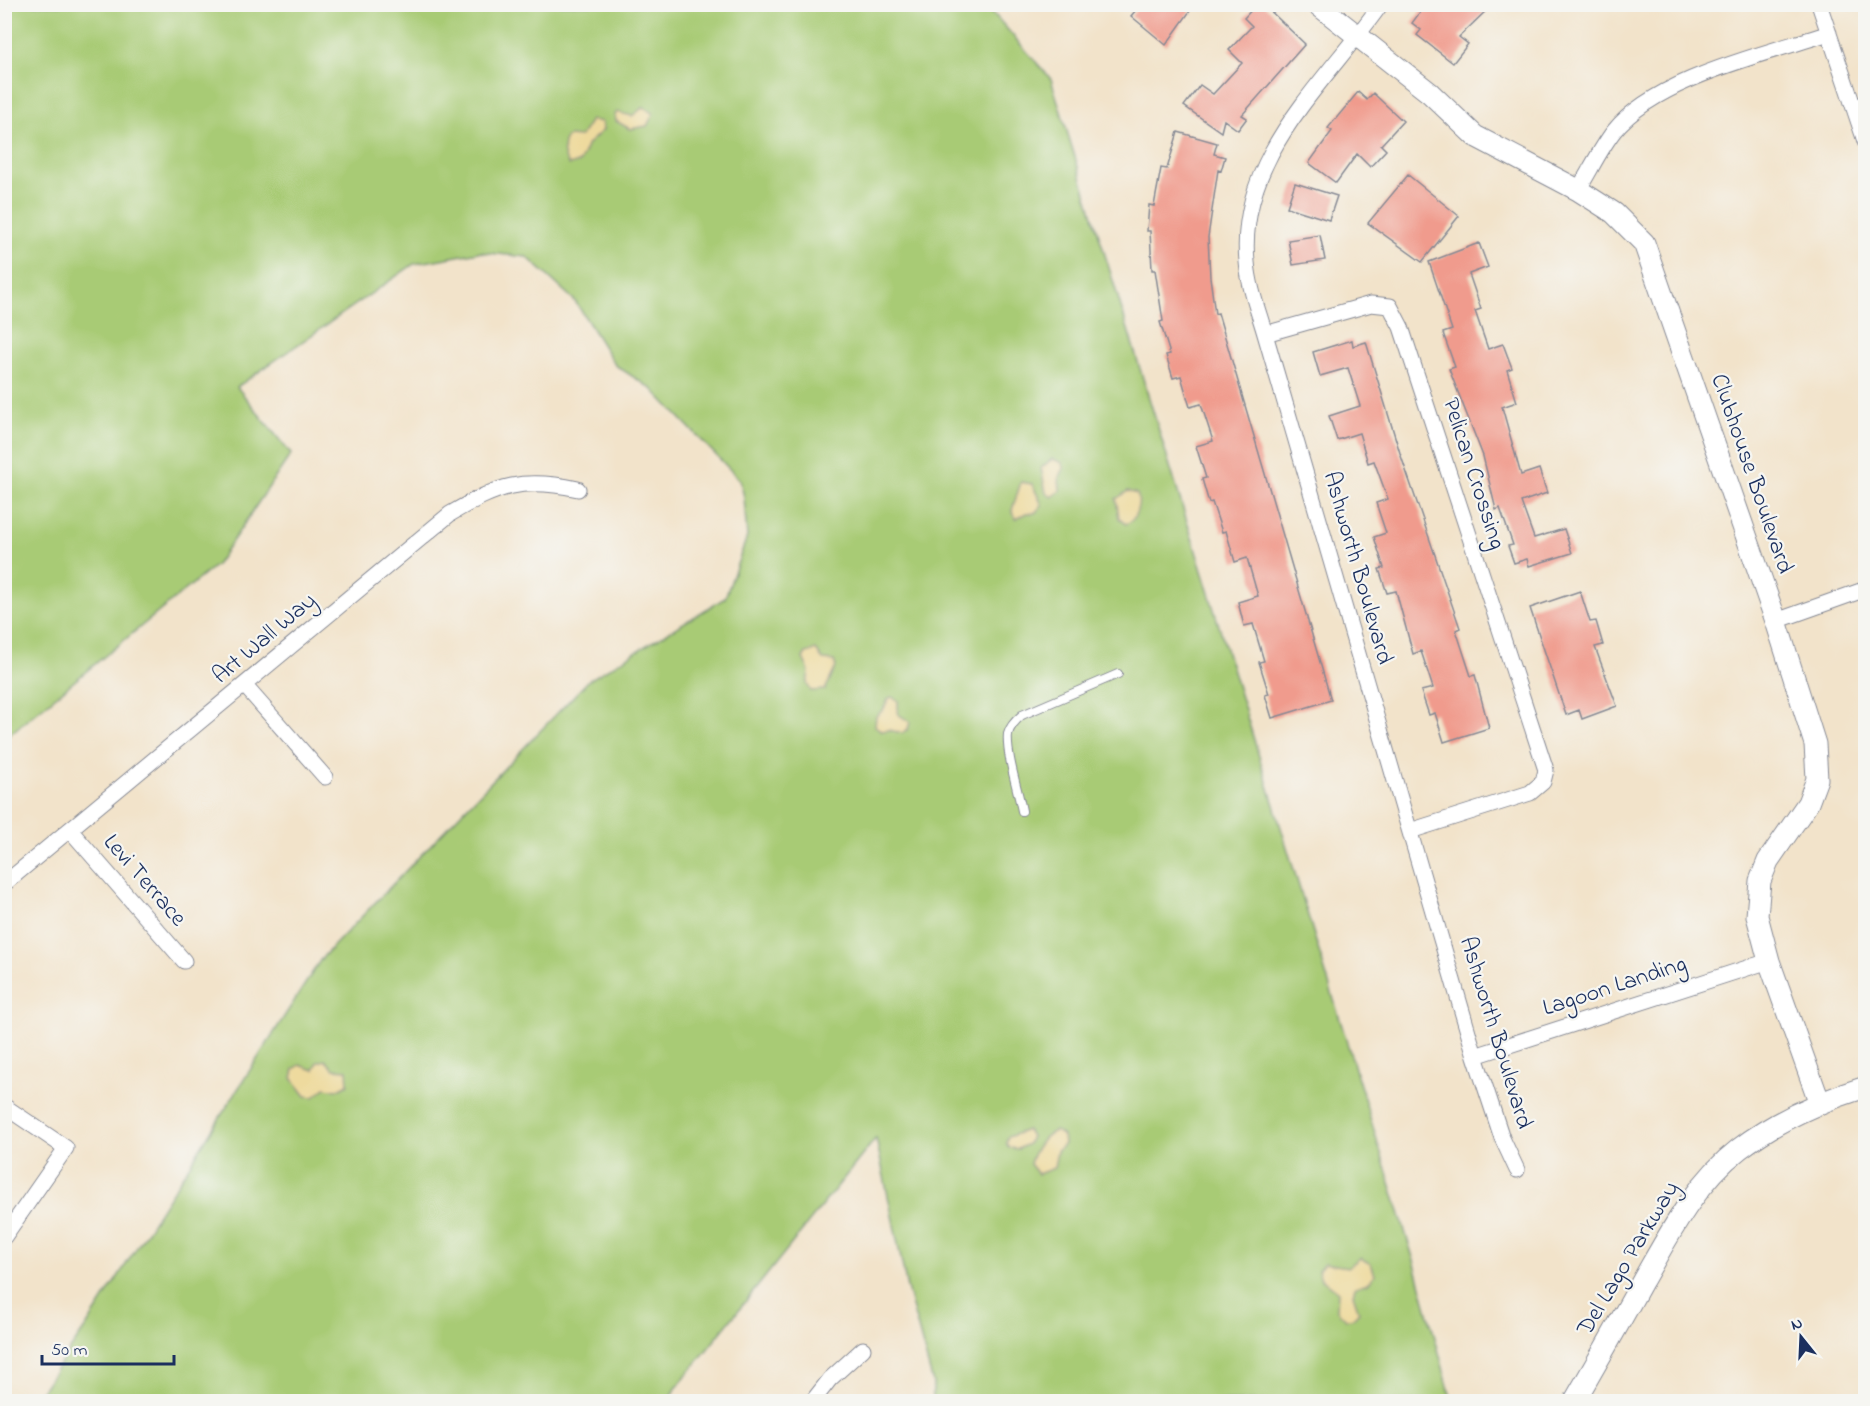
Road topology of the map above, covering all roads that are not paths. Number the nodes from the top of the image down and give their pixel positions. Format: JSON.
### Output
{"nodes":[{"id":1,"x":1317,"y":4,"type":"edge"},
{"id":2,"x":1381,"y":4,"type":"edge"},
{"id":3,"x":1819,"y":4,"type":"edge"},
{"id":4,"x":1829,"y":33,"type":"junction"},
{"id":5,"x":1359,"y":36,"type":"junction"},
{"id":6,"x":1866,"y":144,"type":"edge"},
{"id":7,"x":1578,"y":190,"type":"junction"},
{"id":8,"x":1265,"y":334,"type":"junction"},
{"id":9,"x":578,"y":489,"type":"dead end"},
{"id":10,"x":1866,"y":589,"type":"edge"},
{"id":11,"x":1776,"y":621,"type":"junction"},
{"id":12,"x":1118,"y":674,"type":"dead end"},
{"id":13,"x":244,"y":686,"type":"junction"},
{"id":14,"x":325,"y":777,"type":"dead end"},
{"id":15,"x":1022,"y":811,"type":"dead end"},
{"id":16,"x":70,"y":830,"type":"junction"},
{"id":17,"x":1410,"y":831,"type":"junction"},
{"id":18,"x":4,"y":884,"type":"edge"},
{"id":19,"x":184,"y":961,"type":"dead end"},
{"id":20,"x":1769,"y":962,"type":"junction"},
{"id":21,"x":1475,"y":1056,"type":"junction"},
{"id":22,"x":1866,"y":1087,"type":"edge"},
{"id":23,"x":1820,"y":1101,"type":"junction"},
{"id":24,"x":4,"y":1106,"type":"edge"},
{"id":25,"x":1517,"y":1170,"type":"dead end"},
{"id":26,"x":4,"y":1237,"type":"edge"},
{"id":27,"x":863,"y":1349,"type":"dead end"},
{"id":28,"x":812,"y":1401,"type":"edge"},
{"id":29,"x":1574,"y":1401,"type":"edge"}],
"edges":[{"from":1,"to":5,"type":"street","name":"Clubhouse Boulevard"},
{"from":2,"to":5,"type":"street","name":"Ashworth Boulevard"},
{"from":3,"to":4,"type":"street"},
{"from":4,"to":6,"type":"street"},
{"from":4,"to":7,"type":"street"},
{"from":5,"to":7,"type":"street","name":"Clubhouse Boulevard"},
{"from":5,"to":8,"type":"street","name":"Ashworth Boulevard"},
{"from":7,"to":11,"type":"street","name":"Clubhouse Boulevard"},
{"from":8,"to":17,"type":"street","name":"Ashworth Boulevard"},
{"from":8,"to":17,"type":"street","name":"Pelican Crossing"},
{"from":9,"to":13,"type":"street","name":"Art Wall Way"},
{"from":10,"to":11,"type":"street"},
{"from":11,"to":20,"type":"street","name":"Clubhouse Boulevard"},
{"from":12,"to":15,"type":"lane"},
{"from":13,"to":14,"type":"street"},
{"from":13,"to":16,"type":"street","name":"Art Wall Way"},
{"from":16,"to":18,"type":"street","name":"Art Wall Way"},
{"from":16,"to":19,"type":"street","name":"Levi Terrace"},
{"from":17,"to":21,"type":"street","name":"Ashworth Boulevard"},
{"from":20,"to":21,"type":"street","name":"Lagoon Landing"},
{"from":20,"to":23,"type":"street","name":"Clubhouse Boulevard"},
{"from":21,"to":25,"type":"street","name":"Ashworth Boulevard"},
{"from":22,"to":23,"type":"street","name":"Del Lago Parkway"},
{"from":23,"to":29,"type":"street","name":"Del Lago Parkway"},
{"from":24,"to":26,"type":"street"},
{"from":27,"to":28,"type":"street"}]}
